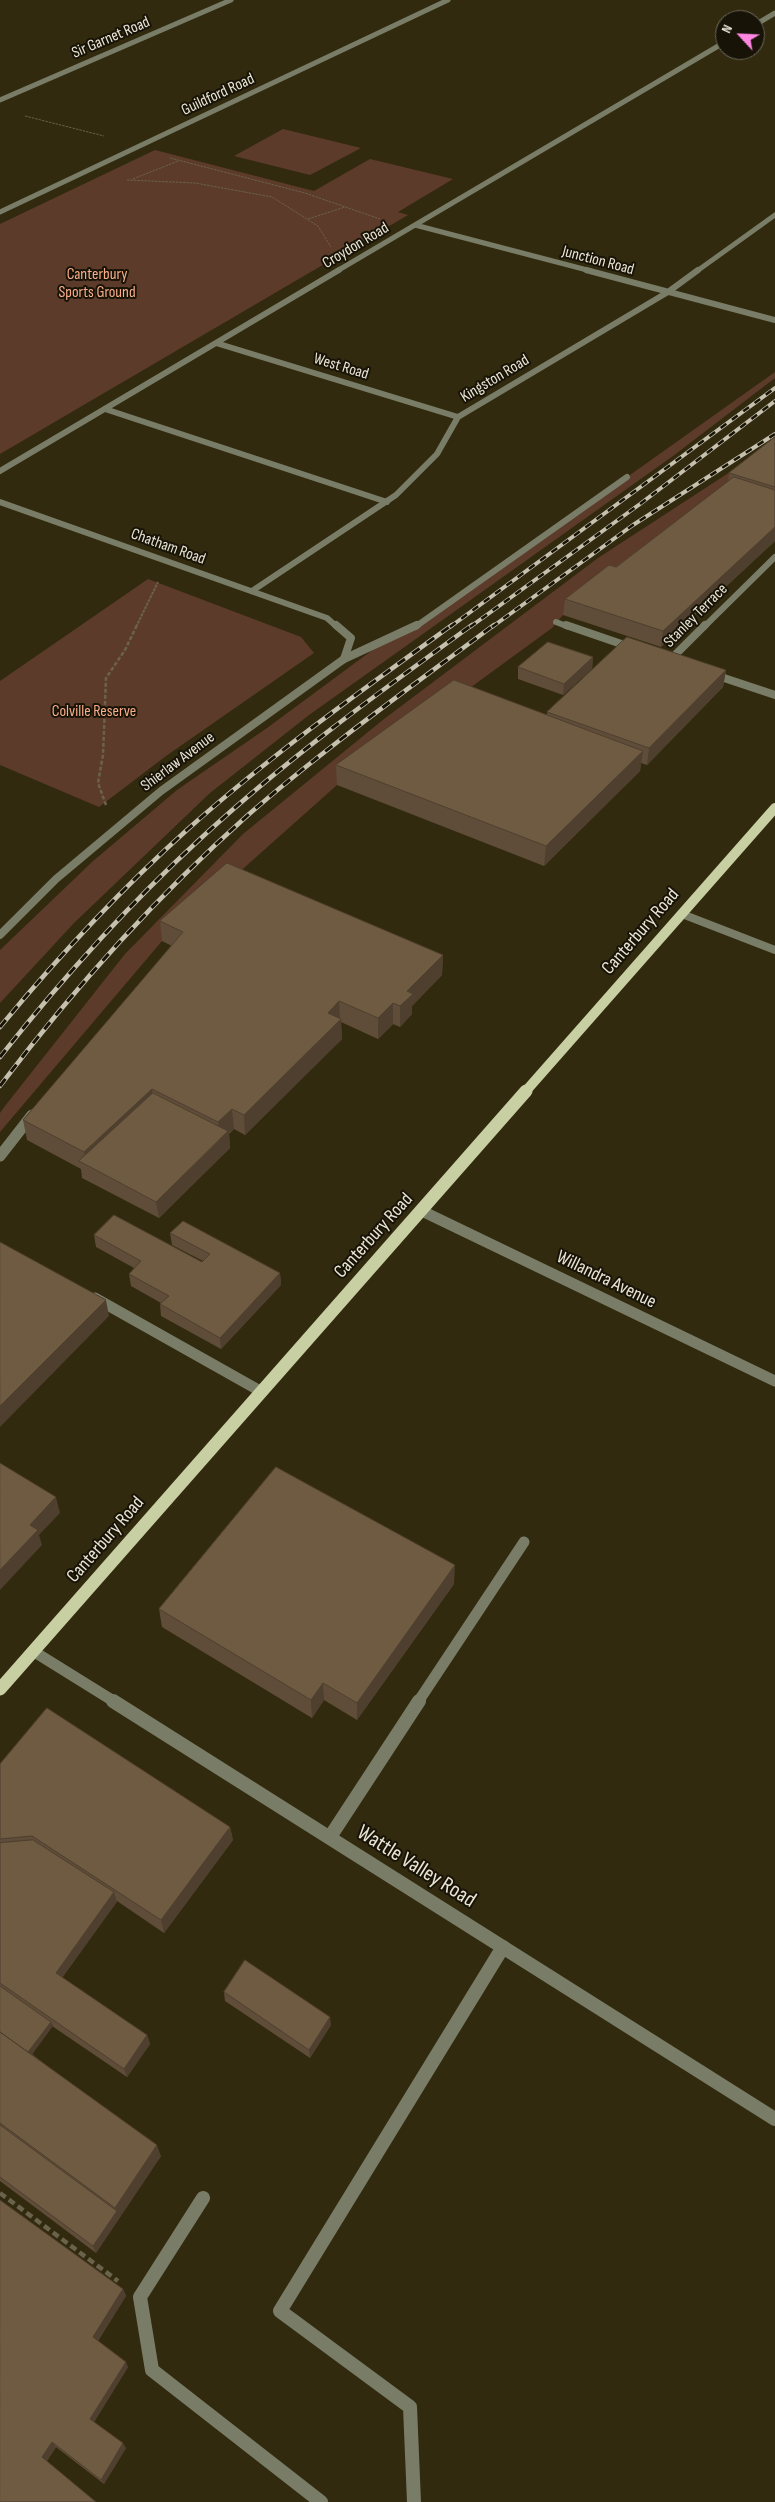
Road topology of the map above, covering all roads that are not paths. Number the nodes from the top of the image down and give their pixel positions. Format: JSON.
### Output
{"nodes":[{"id":1,"x":231,"y":0,"type":"edge"},
{"id":2,"x":448,"y":0,"type":"edge"},
{"id":3,"x":715,"y":48,"type":"edge"},
{"id":4,"x":0,"y":100,"type":"edge"},
{"id":5,"x":0,"y":212,"type":"edge"},
{"id":6,"x":775,"y":215,"type":"edge"},
{"id":7,"x":415,"y":225,"type":"junction"},
{"id":8,"x":668,"y":292,"type":"junction"},
{"id":9,"x":775,"y":320,"type":"edge"},
{"id":10,"x":216,"y":343,"type":"junction"},
{"id":11,"x":105,"y":409,"type":"junction"},
{"id":12,"x":458,"y":417,"type":"junction"},
{"id":13,"x":0,"y":471,"type":"edge"},
{"id":14,"x":627,"y":477,"type":"dead end"},
{"id":15,"x":0,"y":502,"type":"edge"},
{"id":16,"x":387,"y":502,"type":"junction"},
{"id":17,"x":775,"y":557,"type":"edge"},
{"id":18,"x":252,"y":591,"type":"junction"},
{"id":19,"x":556,"y":622,"type":"dead end"},
{"id":20,"x":644,"y":651,"type":"edge"},
{"id":21,"x":661,"y":657,"type":"edge"},
{"id":22,"x":344,"y":659,"type":"junction"},
{"id":23,"x":670,"y":660,"type":"junction"},
{"id":24,"x":679,"y":663,"type":"edge"},
{"id":25,"x":705,"y":672,"type":"edge"},
{"id":26,"x":775,"y":695,"type":"edge"},
{"id":27,"x":775,"y":808,"type":"edge"},
{"id":28,"x":682,"y":914,"type":"junction"},
{"id":29,"x":0,"y":935,"type":"edge"},
{"id":30,"x":775,"y":950,"type":"edge"},
{"id":31,"x":40,"y":1105,"type":"edge"},
{"id":32,"x":0,"y":1156,"type":"edge"},
{"id":33,"x":422,"y":1211,"type":"junction"},
{"id":34,"x":84,"y":1292,"type":"edge"},
{"id":35,"x":775,"y":1381,"type":"edge"},
{"id":36,"x":262,"y":1392,"type":"junction"},
{"id":37,"x":524,"y":1542,"type":"dead end"},
{"id":38,"x":34,"y":1651,"type":"junction"},
{"id":39,"x":0,"y":1689,"type":"edge"},
{"id":40,"x":330,"y":1837,"type":"junction"},
{"id":41,"x":503,"y":1947,"type":"junction"},
{"id":42,"x":775,"y":2119,"type":"edge"},
{"id":43,"x":203,"y":2198,"type":"dead end"},
{"id":44,"x":321,"y":2502,"type":"edge"},
{"id":45,"x":414,"y":2502,"type":"edge"}],
"edges":[{"from":1,"to":4,"type":"street","name":"Sir Garnet Road"},
{"from":2,"to":5,"type":"street","name":"Guildford Road"},
{"from":3,"to":7,"type":"street","name":"Croydon Road"},
{"from":6,"to":8,"type":"street","name":"Kingston Road"},
{"from":7,"to":8,"type":"street","name":"Junction Road"},
{"from":7,"to":10,"type":"street","name":"Croydon Road"},
{"from":8,"to":9,"type":"street","name":"Junction Road"},
{"from":8,"to":12,"type":"street","name":"Kingston Road"},
{"from":10,"to":11,"type":"street","name":"Croydon Road"},
{"from":10,"to":12,"type":"street","name":"West Road"},
{"from":11,"to":13,"type":"street","name":"Croydon Road"},
{"from":11,"to":16,"type":"street"},
{"from":12,"to":16,"type":"street","name":"Kingston Road"},
{"from":14,"to":22,"type":"street","name":"Shierlaw Avenue"},
{"from":15,"to":18,"type":"street","name":"Chatham Road"},
{"from":16,"to":18,"type":"street","name":"Kingston Road"},
{"from":17,"to":23,"type":"street","name":"Stanley Terrace"},
{"from":18,"to":22,"type":"street","name":"Chatham Road"},
{"from":19,"to":20,"type":"street"},
{"from":21,"to":23,"type":"street"},
{"from":22,"to":29,"type":"street","name":"Shierlaw Avenue"},
{"from":23,"to":24,"type":"street","name":"Stanley Terrace"},
{"from":25,"to":26,"type":"street"},
{"from":27,"to":28,"type":"main road","name":"Canterbury Road"},
{"from":28,"to":30,"type":"street"},
{"from":28,"to":33,"type":"main road","name":"Canterbury Road"},
{"from":31,"to":32,"type":"street"},
{"from":33,"to":35,"type":"street","name":"Willandra Avenue"},
{"from":33,"to":36,"type":"main road","name":"Canterbury Road"},
{"from":34,"to":36,"type":"street"},
{"from":36,"to":38,"type":"main road","name":"Canterbury Road"},
{"from":37,"to":40,"type":"street"},
{"from":38,"to":39,"type":"main road","name":"Canterbury Road"},
{"from":38,"to":40,"type":"street","name":"Wattle Valley Road"},
{"from":40,"to":41,"type":"street","name":"Wattle Valley Road"},
{"from":41,"to":42,"type":"street","name":"Wattle Valley Road"},
{"from":41,"to":45,"type":"street"},
{"from":43,"to":44,"type":"street"}]}
